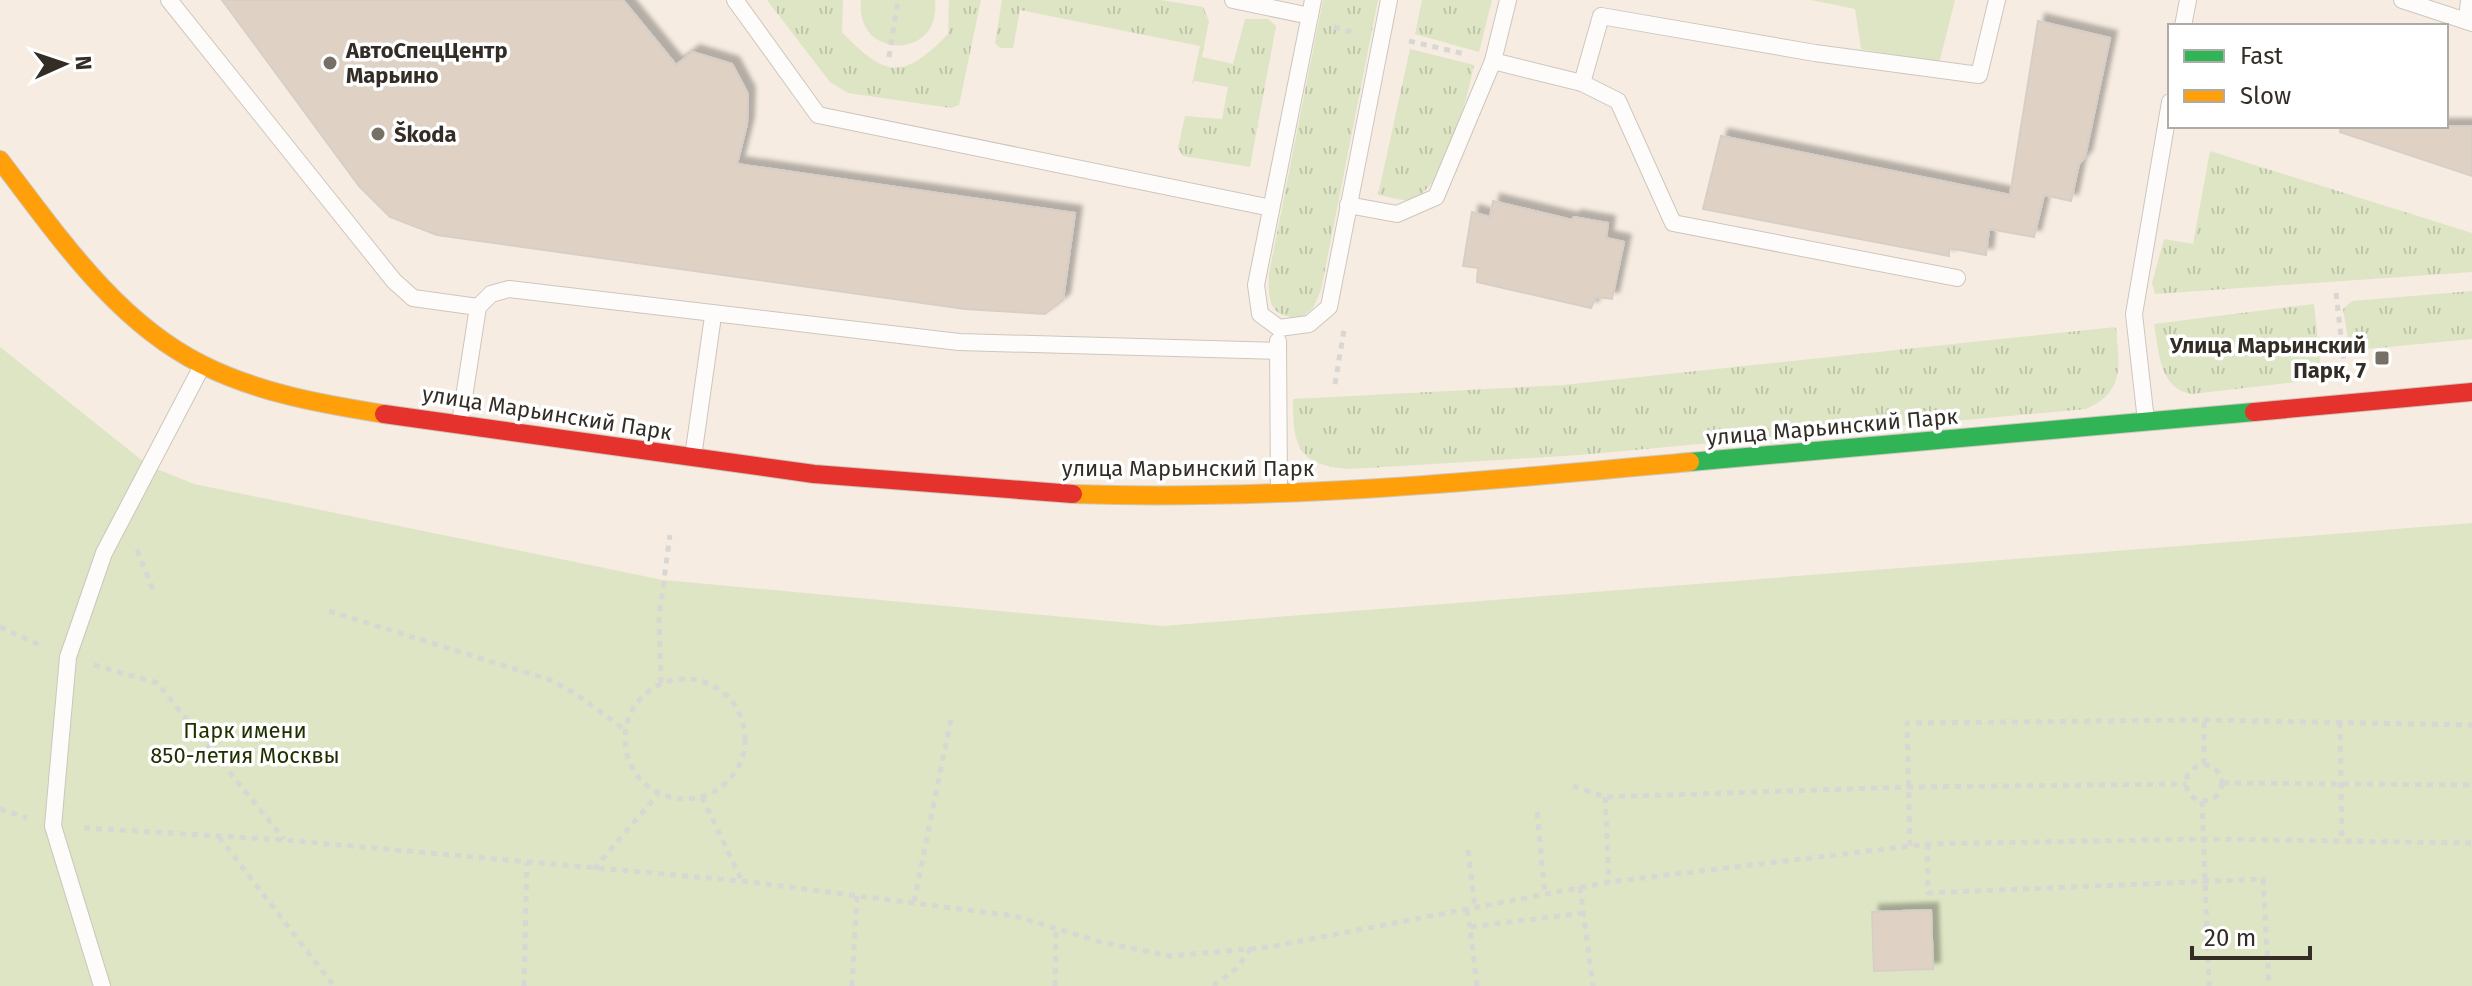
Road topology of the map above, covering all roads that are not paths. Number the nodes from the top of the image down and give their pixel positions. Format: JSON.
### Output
{"nodes":[{"id":1,"x":169,"y":0,"type":"edge"},
{"id":2,"x":735,"y":0,"type":"edge"},
{"id":3,"x":1233,"y":0,"type":"edge"},
{"id":4,"x":1389,"y":0,"type":"edge"},
{"id":5,"x":1508,"y":0,"type":"edge"},
{"id":6,"x":1997,"y":0,"type":"edge"},
{"id":7,"x":2188,"y":0,"type":"edge"},
{"id":8,"x":2402,"y":0,"type":"edge"},
{"id":9,"x":2469,"y":0,"type":"edge"},
{"id":10,"x":1312,"y":8,"type":"edge"},
{"id":11,"x":2470,"y":22,"type":"edge"},
{"id":12,"x":2183,"y":24,"type":"edge"},
{"id":13,"x":1493,"y":61,"type":"junction"},
{"id":14,"x":1582,"y":83,"type":"junction"},
{"id":15,"x":2168,"y":114,"type":"edge"},
{"id":16,"x":0,"y":160,"type":"edge"},
{"id":17,"x":1348,"y":205,"type":"junction"},
{"id":18,"x":1271,"y":208,"type":"junction"},
{"id":19,"x":1957,"y":278,"type":"dead end"},
{"id":20,"x":478,"y":307,"type":"junction"},
{"id":21,"x":713,"y":316,"type":"junction"},
{"id":22,"x":1279,"y":328,"type":"junction"},
{"id":23,"x":1278,"y":351,"type":"junction"},
{"id":24,"x":203,"y":365,"type":"junction"},
{"id":25,"x":2472,"y":392,"type":"edge"},
{"id":26,"x":2147,"y":424,"type":"junction"},
{"id":27,"x":460,"y":425,"type":"junction"},
{"id":28,"x":693,"y":460,"type":"junction"},
{"id":29,"x":1279,"y":495,"type":"junction"},
{"id":30,"x":102,"y":986,"type":"edge"}],
"edges":[{"from":1,"to":20,"type":"lane"},
{"from":2,"to":18,"type":"lane"},
{"from":3,"to":10,"type":"lane"},
{"from":4,"to":17,"type":"lane"},
{"from":5,"to":13,"type":"lane"},
{"from":6,"to":14,"type":"lane"},
{"from":7,"to":12,"type":"lane"},
{"from":8,"to":11,"type":"lane"},
{"from":9,"to":11,"type":"lane"},
{"from":10,"to":18,"type":"lane"},
{"from":13,"to":14,"type":"lane"},
{"from":13,"to":17,"type":"lane"},
{"from":14,"to":19,"type":"lane"},
{"from":15,"to":26,"type":"lane"},
{"from":16,"to":24,"type":"main road","name":"улица Марьинский Парк"},
{"from":17,"to":22,"type":"lane"},
{"from":18,"to":22,"type":"lane"},
{"from":20,"to":21,"type":"lane"},
{"from":20,"to":27,"type":"lane"},
{"from":21,"to":23,"type":"lane"},
{"from":21,"to":28,"type":"lane"},
{"from":22,"to":23,"type":"lane"},
{"from":23,"to":29,"type":"lane"},
{"from":24,"to":27,"type":"main road","name":"улица Марьинский Парк"},
{"from":24,"to":30,"type":"lane"},
{"from":25,"to":26,"type":"main road","name":"улица Марьинский Парк"},
{"from":26,"to":29,"type":"main road","name":"улица Марьинский Парк"},
{"from":27,"to":28,"type":"main road","name":"улица Марьинский Парк"},
{"from":28,"to":29,"type":"main road","name":"улица Марьинский Парк"}]}
